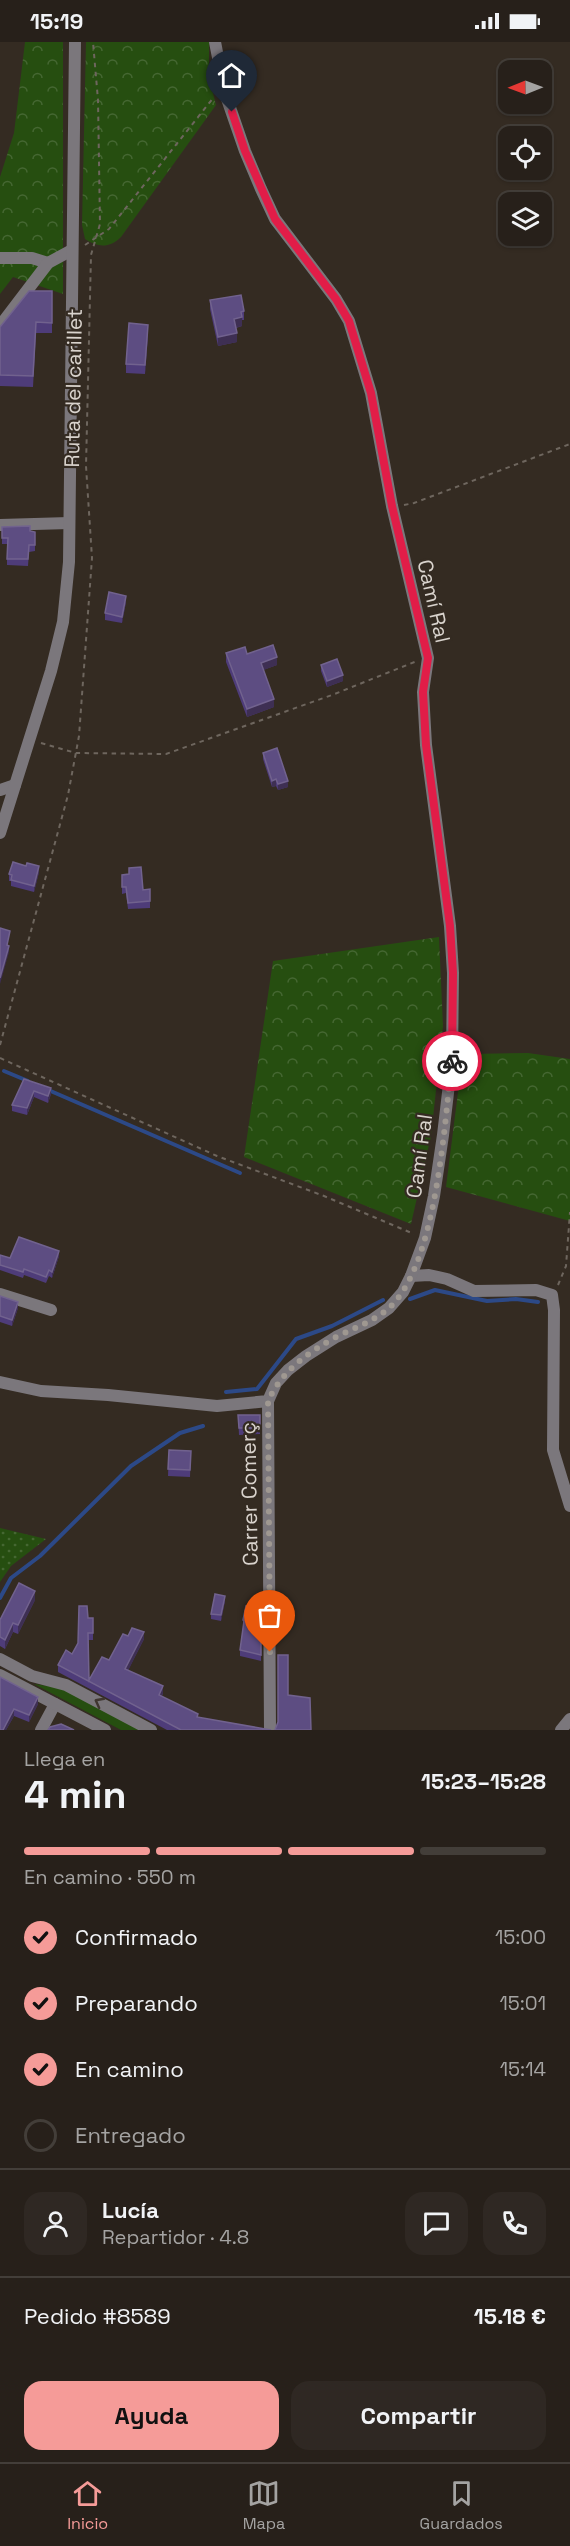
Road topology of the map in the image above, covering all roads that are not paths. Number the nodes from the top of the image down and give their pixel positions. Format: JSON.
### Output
{"nodes":[{"id":1,"x":75,"y":42,"type":"edge"},
{"id":2,"x":215,"y":42,"type":"edge"},
{"id":3,"x":72,"y":250,"type":"junction"},
{"id":4,"x":0,"y":258,"type":"edge"},
{"id":5,"x":48,"y":263,"type":"junction"},
{"id":6,"x":0,"y":326,"type":"edge"},
{"id":7,"x":69,"y":524,"type":"junction"},
{"id":8,"x":0,"y":525,"type":"edge"},
{"id":9,"x":15,"y":785,"type":"junction"},
{"id":10,"x":0,"y":790,"type":"edge"},
{"id":11,"x":0,"y":833,"type":"edge"},
{"id":12,"x":411,"y":1276,"type":"junction"},
{"id":13,"x":0,"y":1294,"type":"edge"},
{"id":14,"x":51,"y":1310,"type":"dead end"},
{"id":15,"x":0,"y":1382,"type":"edge"},
{"id":16,"x":268,"y":1401,"type":"junction"},
{"id":17,"x":570,"y":1506,"type":"edge"},
{"id":18,"x":0,"y":1659,"type":"edge"},
{"id":19,"x":0,"y":1675,"type":"edge"},
{"id":20,"x":56,"y":1704,"type":"junction"},
{"id":21,"x":570,"y":1719,"type":"edge"},
{"id":22,"x":41,"y":1730,"type":"edge"},
{"id":23,"x":105,"y":1730,"type":"edge"},
{"id":24,"x":151,"y":1730,"type":"edge"},
{"id":25,"x":270,"y":1730,"type":"edge"},
{"id":26,"x":561,"y":1730,"type":"edge"}],
"edges":[{"from":1,"to":3,"type":"street"},
{"from":2,"to":12,"type":"street","name":"Camí Ral"},
{"from":3,"to":5,"type":"street"},
{"from":3,"to":7,"type":"street"},
{"from":4,"to":5,"type":"street"},
{"from":5,"to":6,"type":"street"},
{"from":7,"to":8,"type":"street"},
{"from":7,"to":9,"type":"street"},
{"from":9,"to":10,"type":"street"},
{"from":9,"to":11,"type":"street"},
{"from":12,"to":16,"type":"street","name":"Camí Ral"},
{"from":12,"to":17,"type":"street"},
{"from":13,"to":14,"type":"street"},
{"from":15,"to":16,"type":"street"},
{"from":16,"to":25,"type":"street","name":"Carrer Comerç"},
{"from":24,"to":18,"type":"street","one_way":true},
{"from":19,"to":20,"type":"street"},
{"from":20,"to":22,"type":"street"},
{"from":20,"to":23,"type":"street"},
{"from":21,"to":26,"type":"street"}]}
